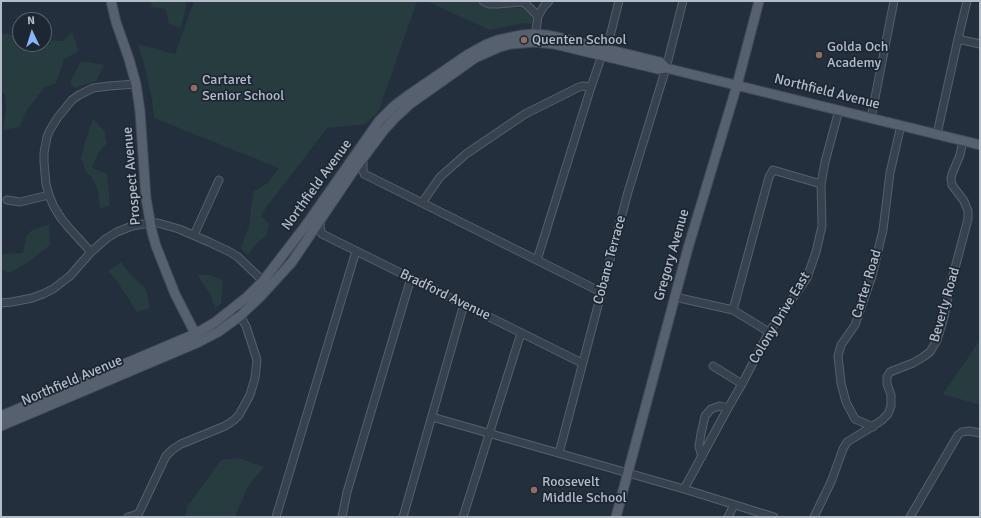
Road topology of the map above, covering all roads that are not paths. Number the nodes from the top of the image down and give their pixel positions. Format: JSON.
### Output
{"nodes":[{"id":1,"x":111,"y":1,"type":"edge"},
{"id":2,"x":483,"y":1,"type":"edge"},
{"id":3,"x":549,"y":1,"type":"edge"},
{"id":4,"x":619,"y":1,"type":"edge"},
{"id":5,"x":683,"y":1,"type":"edge"},
{"id":6,"x":759,"y":1,"type":"edge"},
{"id":7,"x":894,"y":1,"type":"edge"},
{"id":8,"x":967,"y":1,"type":"edge"},
{"id":9,"x":538,"y":16,"type":"junction"},
{"id":10,"x":535,"y":38,"type":"junction"},
{"id":11,"x":958,"y":39,"type":"junction"},
{"id":12,"x":980,"y":44,"type":"edge"},
{"id":13,"x":604,"y":52,"type":"junction"},
{"id":14,"x":666,"y":68,"type":"junction"},
{"id":15,"x":136,"y":84,"type":"junction"},
{"id":16,"x":737,"y":85,"type":"junction"},
{"id":17,"x":591,"y":87,"type":"junction"},
{"id":18,"x":838,"y":110,"type":"junction"},
{"id":19,"x":871,"y":118,"type":"junction"},
{"id":20,"x":901,"y":125,"type":"junction"},
{"id":21,"x":937,"y":134,"type":"junction"},
{"id":22,"x":963,"y":140,"type":"junction"},
{"id":23,"x":980,"y":145,"type":"edge"},
{"id":24,"x":363,"y":159,"type":"junction"},
{"id":25,"x":351,"y":168,"type":"junction"},
{"id":26,"x":219,"y":180,"type":"dead end"},
{"id":27,"x":821,"y":184,"type":"junction"},
{"id":28,"x":49,"y":195,"type":"junction"},
{"id":29,"x":6,"y":200,"type":"dead end"},
{"id":30,"x":422,"y":203,"type":"junction"},
{"id":31,"x":321,"y":218,"type":"junction"},
{"id":32,"x":150,"y":223,"type":"junction"},
{"id":33,"x":309,"y":228,"type":"junction"},
{"id":34,"x":194,"y":235,"type":"junction"},
{"id":35,"x":356,"y":251,"type":"junction"},
{"id":36,"x":91,"y":252,"type":"junction"},
{"id":37,"x":537,"y":260,"type":"junction"},
{"id":38,"x":411,"y":278,"type":"junction"},
{"id":39,"x":266,"y":284,"type":"junction"},
{"id":40,"x":601,"y":292,"type":"junction"},
{"id":41,"x":675,"y":297,"type":"junction"},
{"id":42,"x":1,"y":303,"type":"edge"},
{"id":43,"x":464,"y":304,"type":"junction"},
{"id":44,"x":234,"y":308,"type":"junction"},
{"id":45,"x":733,"y":310,"type":"junction"},
{"id":46,"x":240,"y":316,"type":"junction"},
{"id":47,"x":769,"y":332,"type":"junction"},
{"id":48,"x":521,"y":333,"type":"junction"},
{"id":49,"x":197,"y":338,"type":"junction"},
{"id":50,"x":582,"y":363,"type":"junction"},
{"id":51,"x":713,"y":366,"type":"dead end"},
{"id":52,"x":742,"y":384,"type":"junction"},
{"id":53,"x":728,"y":408,"type":"junction"},
{"id":54,"x":1,"y":416,"type":"edge"},
{"id":55,"x":432,"y":417,"type":"junction"},
{"id":56,"x":1,"y":426,"type":"edge"},
{"id":57,"x":873,"y":427,"type":"junction"},
{"id":58,"x":489,"y":433,"type":"junction"},
{"id":59,"x":980,"y":433,"type":"edge"},
{"id":60,"x":558,"y":453,"type":"junction"},
{"id":61,"x":702,"y":457,"type":"junction"},
{"id":62,"x":628,"y":473,"type":"junction"},
{"id":63,"x":684,"y":489,"type":"junction"},
{"id":64,"x":734,"y":505,"type":"junction"},
{"id":65,"x":137,"y":516,"type":"edge"},
{"id":66,"x":128,"y":517,"type":"edge"},
{"id":67,"x":276,"y":517,"type":"edge"},
{"id":68,"x":342,"y":517,"type":"edge"},
{"id":69,"x":404,"y":517,"type":"edge"},
{"id":70,"x":463,"y":517,"type":"edge"},
{"id":71,"x":616,"y":517,"type":"edge"},
{"id":72,"x":728,"y":517,"type":"edge"},
{"id":73,"x":774,"y":517,"type":"edge"},
{"id":74,"x":814,"y":517,"type":"edge"},
{"id":75,"x":910,"y":517,"type":"edge"}],
"edges":[{"from":1,"to":15,"type":"main road","name":"Prospect Avenue"},
{"from":2,"to":9,"type":"street"},
{"from":3,"to":9,"type":"street"},
{"from":4,"to":13,"type":"street"},
{"from":5,"to":14,"type":"street","name":"Cobane Terrace"},
{"from":6,"to":16,"type":"main road","name":"Gregory Avenue"},
{"from":7,"to":19,"type":"street"},
{"from":8,"to":11,"type":"street"},
{"from":9,"to":10,"type":"street"},
{"from":10,"to":13,"type":"main road","name":"Northfield Avenue"},
{"from":10,"to":24,"type":"main road","name":"Northfield Avenue"},
{"from":10,"to":25,"type":"main road","name":"Northfield Avenue"},
{"from":11,"to":12,"type":"street"},
{"from":11,"to":21,"type":"street"},
{"from":13,"to":14,"type":"main road","name":"Northfield Avenue"},
{"from":13,"to":17,"type":"street"},
{"from":14,"to":16,"type":"main road","name":"Northfield Avenue"},
{"from":14,"to":40,"type":"street","name":"Cobane Terrace"},
{"from":15,"to":28,"type":"street"},
{"from":15,"to":32,"type":"main road","name":"Prospect Avenue"},
{"from":16,"to":18,"type":"main road","name":"Northfield Avenue"},
{"from":16,"to":41,"type":"main road","name":"Gregory Avenue"},
{"from":17,"to":30,"type":"street"},
{"from":17,"to":37,"type":"street"},
{"from":18,"to":19,"type":"main road","name":"Northfield Avenue"},
{"from":18,"to":27,"type":"street","name":"Colony Drive East"},
{"from":19,"to":20,"type":"main road","name":"Northfield Avenue"},
{"from":20,"to":21,"type":"main road","name":"Northfield Avenue"},
{"from":20,"to":57,"type":"street","name":"Carter Road"},
{"from":21,"to":22,"type":"main road","name":"Northfield Avenue"},
{"from":22,"to":23,"type":"main road","name":"Northfield Avenue"},
{"from":22,"to":57,"type":"street","name":"Beverly Road"},
{"from":24,"to":25,"type":"main road","name":"Northfield Avenue"},
{"from":24,"to":30,"type":"street"},
{"from":25,"to":31,"type":"main road","name":"Northfield Avenue"},
{"from":25,"to":33,"type":"main road","name":"Northfield Avenue"},
{"from":26,"to":34,"type":"street"},
{"from":27,"to":45,"type":"street"},
{"from":27,"to":47,"type":"street","name":"Colony Drive East"},
{"from":28,"to":29,"type":"street"},
{"from":28,"to":36,"type":"street"},
{"from":30,"to":37,"type":"street"},
{"from":31,"to":33,"type":"main road","name":"Northfield Avenue"},
{"from":31,"to":35,"type":"street","name":"Bradford Avenue"},
{"from":32,"to":34,"type":"street"},
{"from":32,"to":36,"type":"street"},
{"from":32,"to":49,"type":"main road","name":"Prospect Avenue"},
{"from":33,"to":39,"type":"main road","name":"Northfield Avenue"},
{"from":34,"to":39,"type":"street"},
{"from":35,"to":38,"type":"street","name":"Bradford Avenue"},
{"from":35,"to":67,"type":"street"},
{"from":36,"to":42,"type":"street"},
{"from":37,"to":40,"type":"street"},
{"from":38,"to":43,"type":"street","name":"Bradford Avenue"},
{"from":38,"to":68,"type":"street"},
{"from":39,"to":44,"type":"main road","name":"Northfield Avenue"},
{"from":39,"to":46,"type":"main road","name":"Northfield Avenue"},
{"from":40,"to":50,"type":"street","name":"Cobane Terrace"},
{"from":41,"to":45,"type":"street"},
{"from":41,"to":62,"type":"main road","name":"Gregory Avenue"},
{"from":43,"to":48,"type":"street","name":"Bradford Avenue"},
{"from":43,"to":55,"type":"street"},
{"from":44,"to":46,"type":"street"},
{"from":44,"to":49,"type":"main road","name":"Northfield Avenue"},
{"from":45,"to":47,"type":"street"},
{"from":46,"to":49,"type":"main road","name":"Northfield Avenue"},
{"from":46,"to":65,"type":"street"},
{"from":47,"to":52,"type":"street","name":"Colony Drive East"},
{"from":48,"to":50,"type":"street","name":"Bradford Avenue"},
{"from":48,"to":58,"type":"street"},
{"from":49,"to":54,"type":"main road","name":"Northfield Avenue"},
{"from":49,"to":56,"type":"main road","name":"Northfield Avenue"},
{"from":50,"to":60,"type":"street","name":"Cobane Terrace"},
{"from":51,"to":52,"type":"street"},
{"from":52,"to":53,"type":"street","name":"Colony Drive East"},
{"from":53,"to":61,"type":"street","name":"Colony Drive East"},
{"from":53,"to":61,"type":"street"},
{"from":55,"to":58,"type":"street"},
{"from":55,"to":69,"type":"street"},
{"from":57,"to":74,"type":"street","name":"Beverly Road"},
{"from":58,"to":60,"type":"street"},
{"from":58,"to":70,"type":"street"},
{"from":59,"to":75,"type":"street"},
{"from":60,"to":62,"type":"street"},
{"from":61,"to":63,"type":"street","name":"Colony Drive East"},
{"from":62,"to":63,"type":"street"},
{"from":62,"to":71,"type":"main road","name":"Gregory Avenue"},
{"from":63,"to":64,"type":"street"},
{"from":64,"to":72,"type":"street"},
{"from":64,"to":73,"type":"street"},
{"from":65,"to":66,"type":"street"}]}
